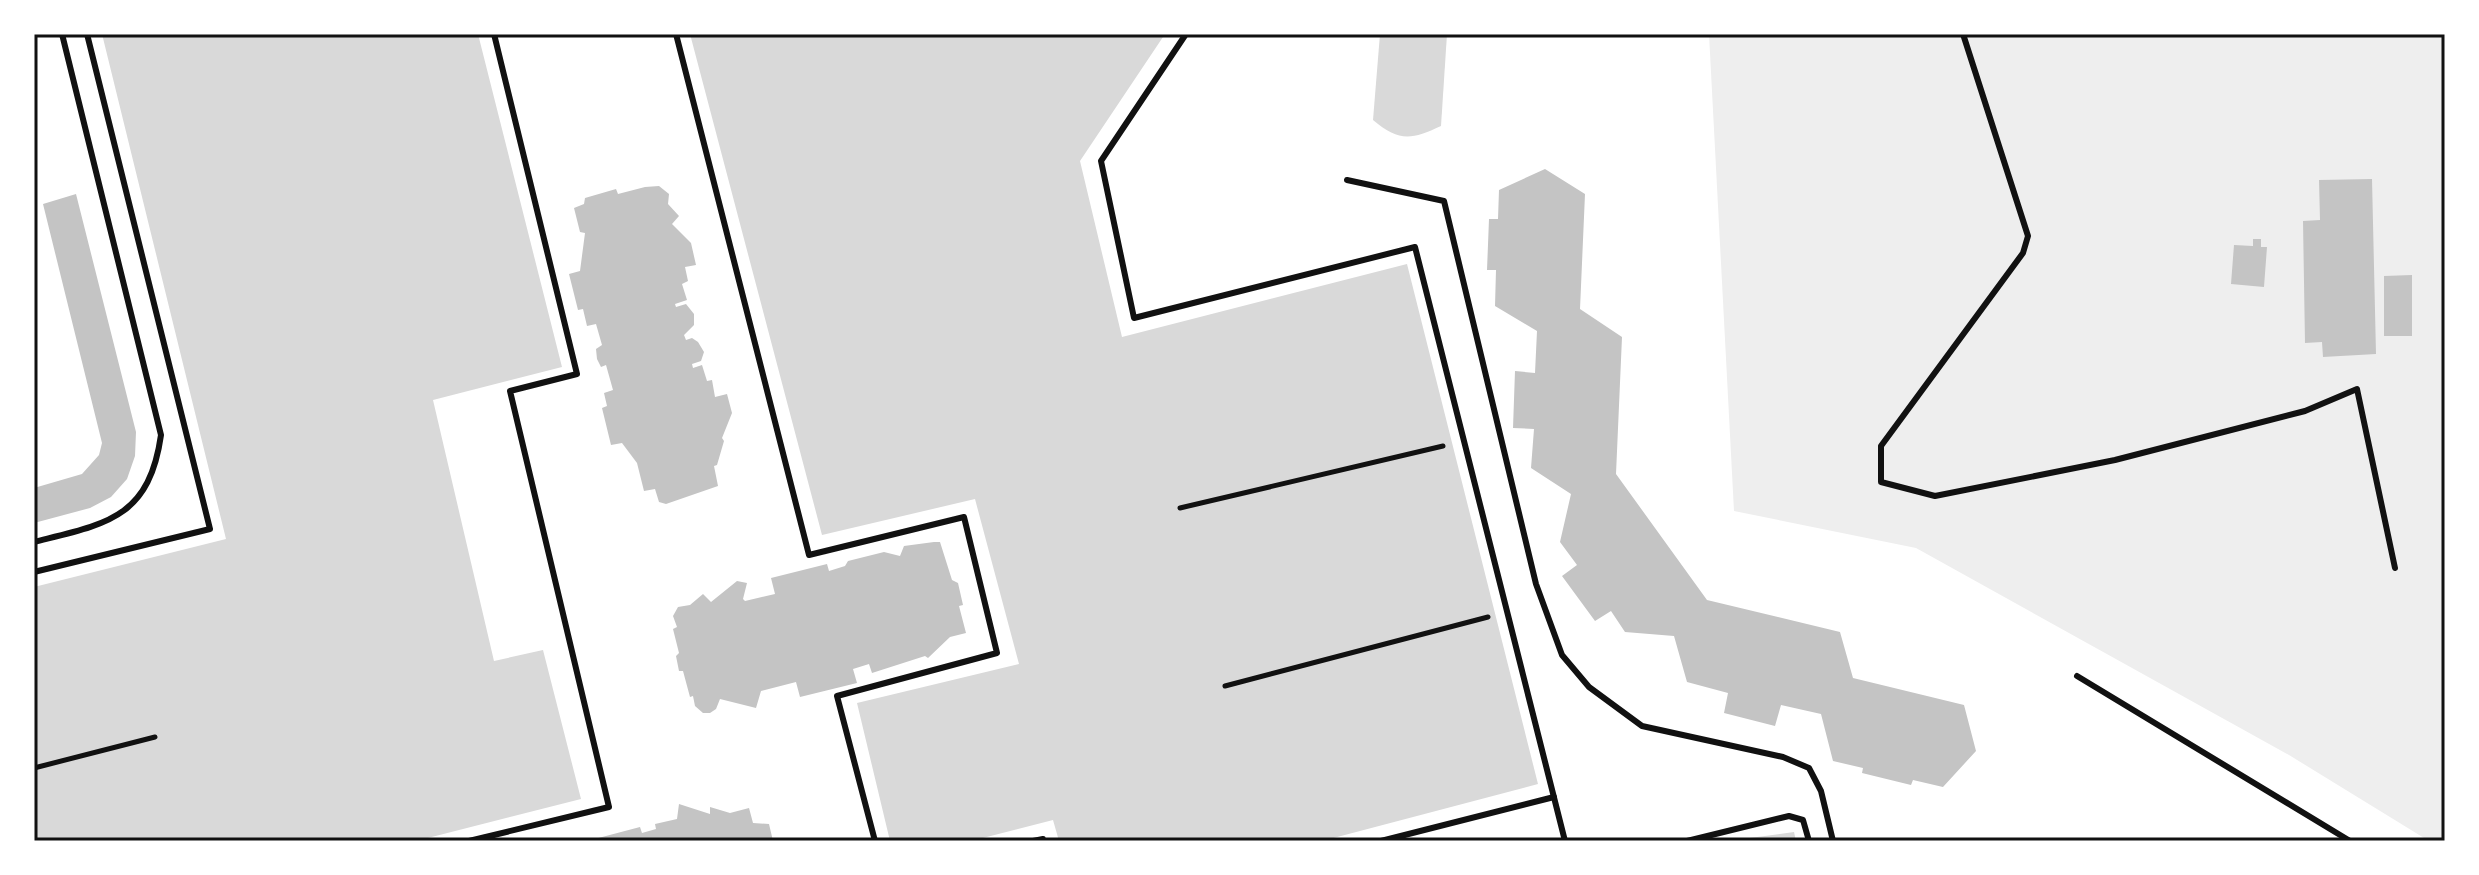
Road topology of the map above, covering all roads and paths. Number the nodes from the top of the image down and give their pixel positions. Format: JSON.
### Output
{"nodes":[{"id":1,"x":62,"y":34,"type":"edge"},
{"id":2,"x":87,"y":34,"type":"edge"},
{"id":3,"x":494,"y":34,"type":"edge"},
{"id":4,"x":676,"y":34,"type":"edge"},
{"id":5,"x":1186,"y":34,"type":"edge"},
{"id":6,"x":1963,"y":34,"type":"edge"},
{"id":7,"x":1347,"y":180,"type":"dead end"},
{"id":8,"x":1451,"y":444,"type":"dead end"},
{"id":9,"x":1180,"y":508,"type":"dead end"},
{"id":10,"x":34,"y":542,"type":"edge"},
{"id":11,"x":2395,"y":568,"type":"dead end"},
{"id":12,"x":34,"y":572,"type":"edge"},
{"id":13,"x":1493,"y":616,"type":"dead end"},
{"id":14,"x":2077,"y":676,"type":"dead end"},
{"id":15,"x":1225,"y":686,"type":"dead end"},
{"id":16,"x":155,"y":737,"type":"dead end"},
{"id":17,"x":34,"y":768,"type":"edge"},
{"id":18,"x":1554,"y":797,"type":"junction"},
{"id":19,"x":469,"y":841,"type":"edge"},
{"id":20,"x":875,"y":841,"type":"edge"},
{"id":21,"x":1033,"y":841,"type":"edge"},
{"id":22,"x":1043,"y":841,"type":"edge"},
{"id":23,"x":1381,"y":841,"type":"edge"},
{"id":24,"x":1565,"y":841,"type":"edge"},
{"id":25,"x":1687,"y":841,"type":"edge"},
{"id":26,"x":1809,"y":841,"type":"edge"},
{"id":27,"x":1833,"y":841,"type":"edge"},
{"id":28,"x":2350,"y":841,"type":"edge"}],
"edges":[{"from":1,"to":10,"type":"lane"},
{"from":2,"to":12,"type":"lane"},
{"from":3,"to":19,"type":"lane"},
{"from":4,"to":20,"type":"lane"},
{"from":5,"to":18,"type":"lane"},
{"from":6,"to":11,"type":"lane"},
{"from":7,"to":27,"type":"lane"},
{"from":8,"to":9,"type":"path"},
{"from":13,"to":15,"type":"path"},
{"from":14,"to":28,"type":"lane"},
{"from":16,"to":17,"type":"path"},
{"from":18,"to":23,"type":"lane"},
{"from":18,"to":24,"type":"lane"},
{"from":21,"to":22,"type":"lane"},
{"from":25,"to":26,"type":"lane"}]}
